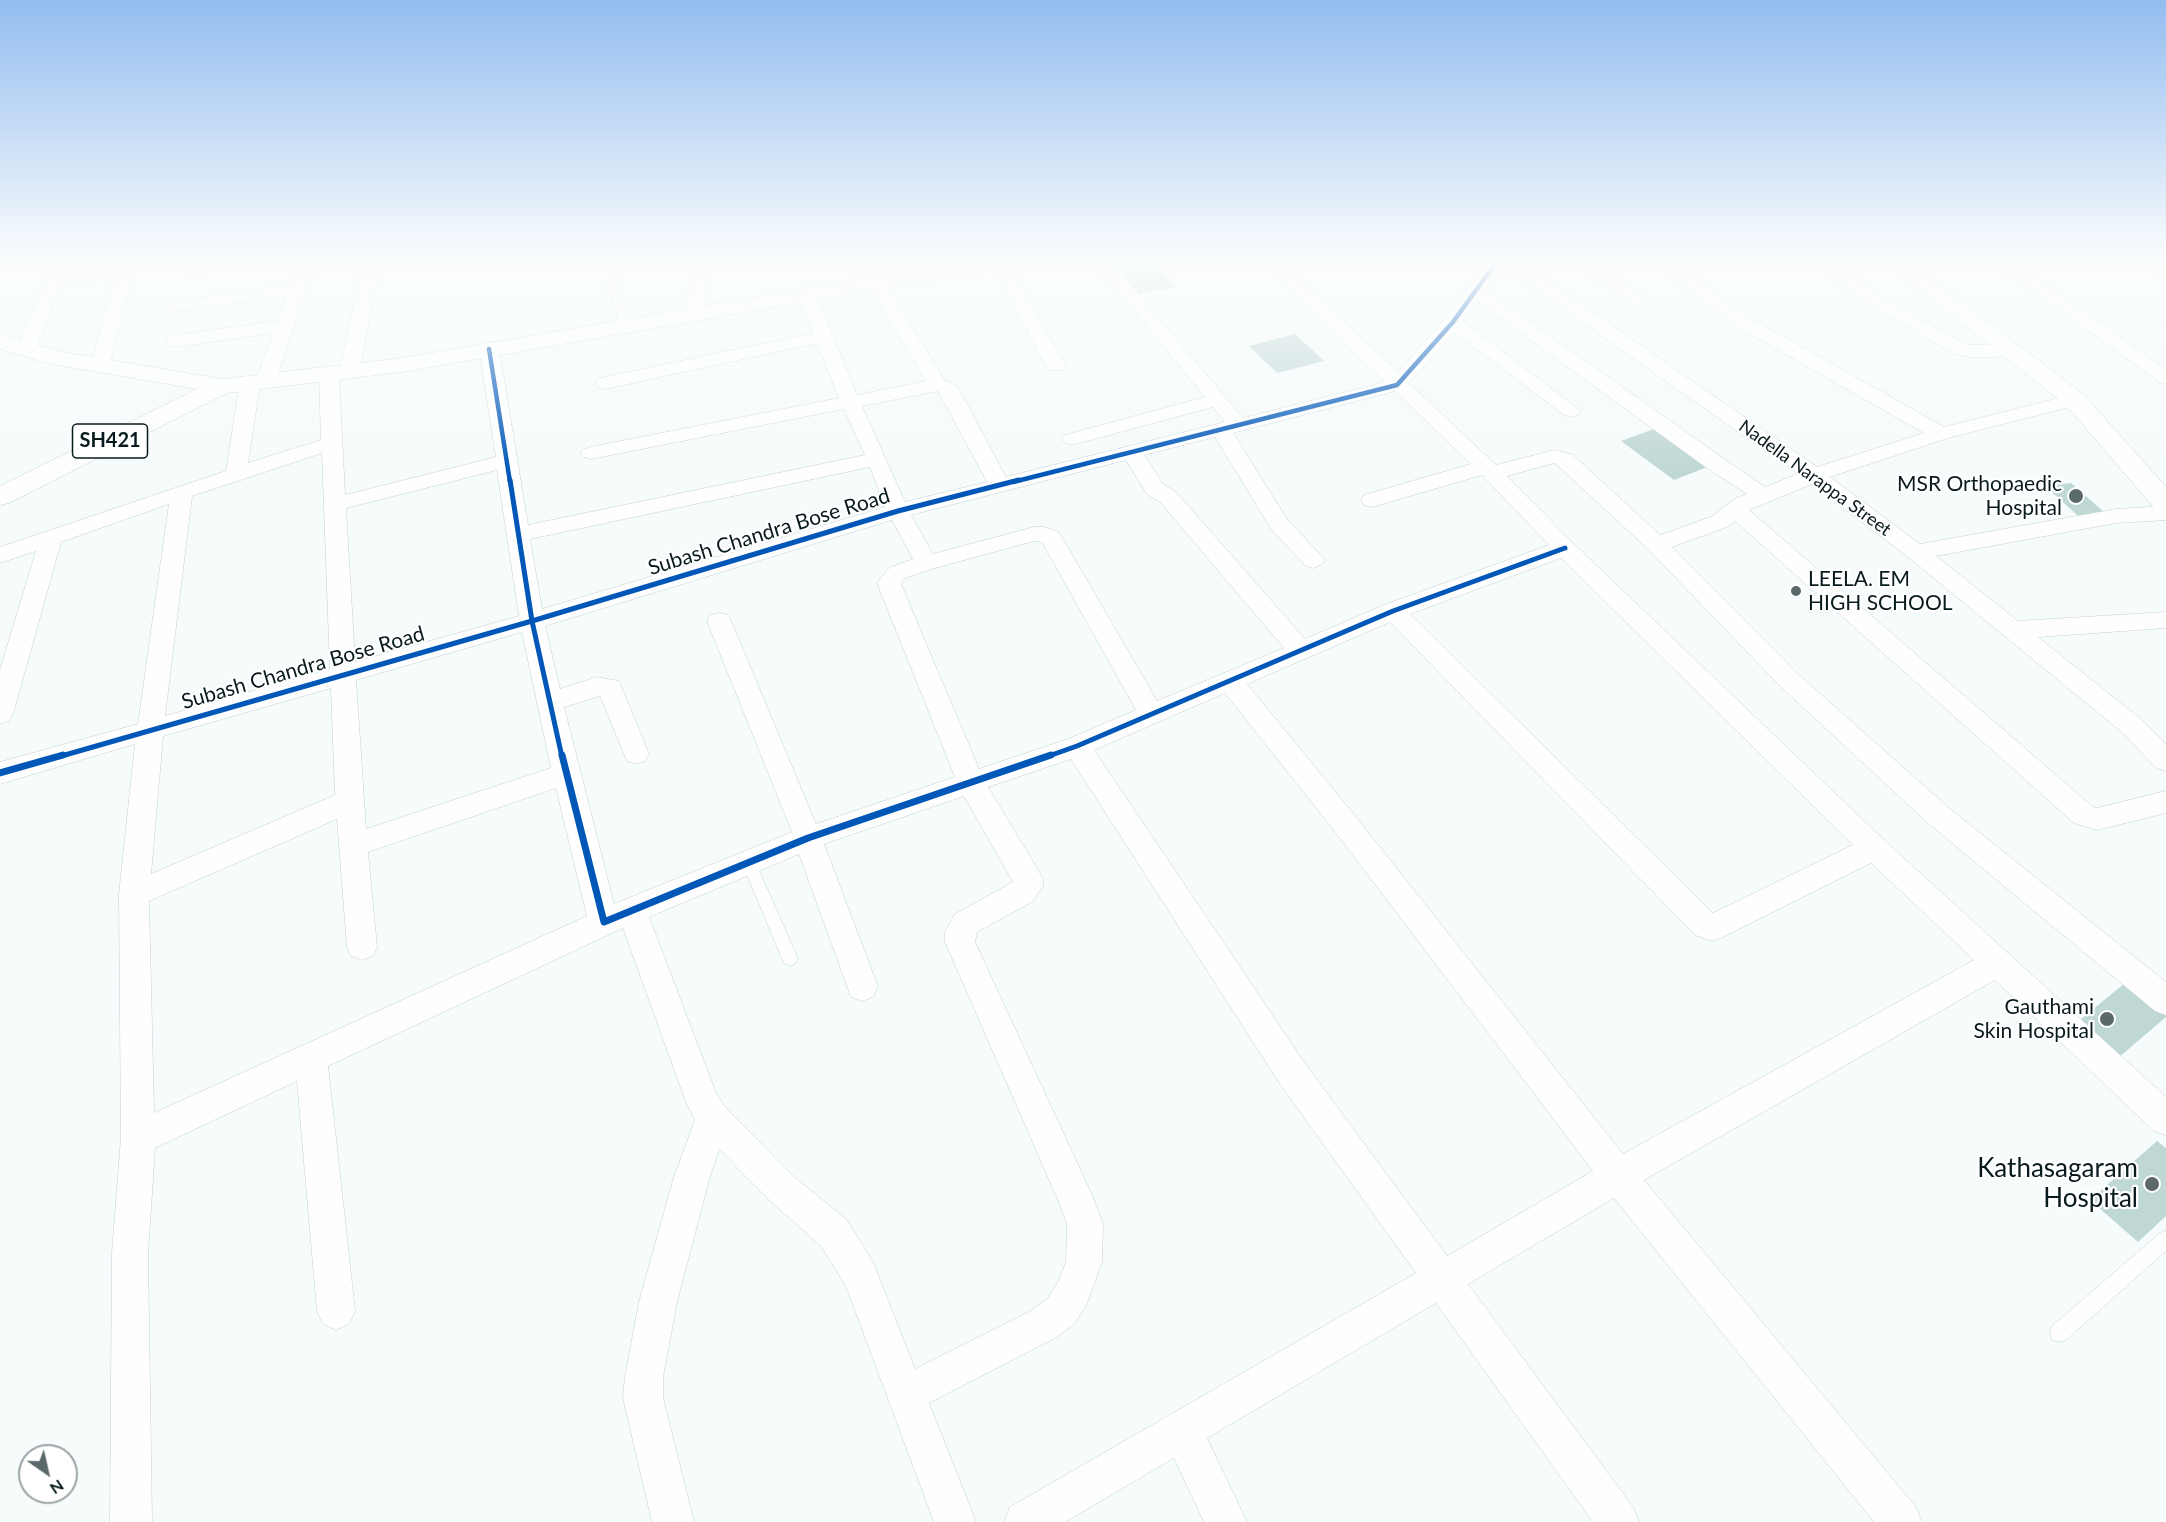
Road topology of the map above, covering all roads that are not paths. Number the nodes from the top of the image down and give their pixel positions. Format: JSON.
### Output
{"nodes":[{"id":1,"x":33,"y":331,"type":"edge"},
{"id":2,"x":110,"y":331,"type":"edge"},
{"id":3,"x":248,"y":331,"type":"edge"},
{"id":4,"x":283,"y":331,"type":"edge"},
{"id":5,"x":352,"y":331,"type":"edge"},
{"id":6,"x":590,"y":331,"type":"edge"},
{"id":7,"x":823,"y":331,"type":"edge"},
{"id":8,"x":905,"y":331,"type":"edge"},
{"id":9,"x":1039,"y":331,"type":"edge"},
{"id":10,"x":1160,"y":331,"type":"edge"},
{"id":11,"x":1342,"y":331,"type":"edge"},
{"id":12,"x":1445,"y":331,"type":"edge"},
{"id":13,"x":1465,"y":331,"type":"edge"},
{"id":14,"x":1531,"y":331,"type":"edge"},
{"id":15,"x":1607,"y":331,"type":"edge"},
{"id":16,"x":1759,"y":331,"type":"edge"},
{"id":17,"x":1929,"y":331,"type":"edge"},
{"id":18,"x":1987,"y":331,"type":"edge"},
{"id":19,"x":2100,"y":331,"type":"edge"},
{"id":20,"x":825,"y":336,"type":"junction"},
{"id":21,"x":175,"y":341,"type":"dead end"},
{"id":22,"x":0,"y":342,"type":"edge"},
{"id":23,"x":26,"y":349,"type":"junction"},
{"id":24,"x":489,"y":349,"type":"junction"},
{"id":25,"x":2012,"y":350,"type":"junction"},
{"id":26,"x":101,"y":366,"type":"junction"},
{"id":27,"x":1056,"y":366,"type":"dead end"},
{"id":28,"x":339,"y":374,"type":"junction"},
{"id":29,"x":2166,"y":378,"type":"edge"},
{"id":30,"x":258,"y":381,"type":"junction"},
{"id":31,"x":605,"y":383,"type":"dead end"},
{"id":32,"x":1398,"y":385,"type":"junction"},
{"id":33,"x":222,"y":386,"type":"junction"},
{"id":34,"x":938,"y":386,"type":"junction"},
{"id":35,"x":1217,"y":400,"type":"junction"},
{"id":36,"x":2075,"y":400,"type":"junction"},
{"id":37,"x":850,"y":401,"type":"junction"},
{"id":38,"x":1571,"y":411,"type":"dead end"},
{"id":39,"x":1229,"y":426,"type":"junction"},
{"id":40,"x":1941,"y":434,"type":"junction"},
{"id":41,"x":1071,"y":439,"type":"dead end"},
{"id":42,"x":333,"y":443,"type":"junction"},
{"id":43,"x":1131,"y":451,"type":"junction"},
{"id":44,"x":591,"y":453,"type":"dead end"},
{"id":45,"x":877,"y":459,"type":"junction"},
{"id":46,"x":506,"y":461,"type":"junction"},
{"id":47,"x":1488,"y":470,"type":"junction"},
{"id":48,"x":236,"y":474,"type":"junction"},
{"id":49,"x":1814,"y":475,"type":"junction"},
{"id":50,"x":999,"y":484,"type":"junction"},
{"id":51,"x":182,"y":492,"type":"junction"},
{"id":52,"x":1763,"y":495,"type":"junction"},
{"id":53,"x":0,"y":497,"type":"edge"},
{"id":54,"x":1372,"y":500,"type":"dead end"},
{"id":55,"x":334,"y":504,"type":"junction"},
{"id":56,"x":2166,"y":504,"type":"edge"},
{"id":57,"x":1735,"y":509,"type":"junction"},
{"id":58,"x":898,"y":511,"type":"junction"},
{"id":59,"x":2166,"y":513,"type":"edge"},
{"id":60,"x":518,"y":534,"type":"junction"},
{"id":61,"x":51,"y":537,"type":"junction"},
{"id":62,"x":1656,"y":544,"type":"junction"},
{"id":63,"x":1565,"y":548,"type":"junction"},
{"id":64,"x":1916,"y":552,"type":"junction"},
{"id":65,"x":0,"y":555,"type":"edge"},
{"id":66,"x":1313,"y":560,"type":"dead end"},
{"id":67,"x":927,"y":563,"type":"junction"},
{"id":68,"x":1394,"y":611,"type":"junction"},
{"id":69,"x":2166,"y":620,"type":"edge"},
{"id":70,"x":532,"y":621,"type":"junction"},
{"id":71,"x":719,"y":621,"type":"dead end"},
{"id":72,"x":2012,"y":630,"type":"junction"},
{"id":73,"x":1301,"y":651,"type":"junction"},
{"id":74,"x":343,"y":674,"type":"junction"},
{"id":75,"x":1230,"y":681,"type":"junction"},
{"id":76,"x":550,"y":702,"type":"junction"},
{"id":77,"x":1152,"y":713,"type":"junction"},
{"id":78,"x":0,"y":714,"type":"edge"},
{"id":79,"x":150,"y":729,"type":"junction"},
{"id":80,"x":1077,"y":746,"type":"junction"},
{"id":81,"x":636,"y":754,"type":"dead end"},
{"id":82,"x":2166,"y":761,"type":"edge"},
{"id":83,"x":0,"y":773,"type":"edge"},
{"id":84,"x":566,"y":774,"type":"junction"},
{"id":85,"x":971,"y":783,"type":"junction"},
{"id":86,"x":349,"y":801,"type":"junction"},
{"id":87,"x":2166,"y":802,"type":"edge"},
{"id":88,"x":808,"y":838,"type":"junction"},
{"id":89,"x":353,"y":845,"type":"junction"},
{"id":90,"x":1874,"y":848,"type":"junction"},
{"id":91,"x":749,"y":863,"type":"junction"},
{"id":92,"x":134,"y":894,"type":"junction"},
{"id":93,"x":618,"y":916,"type":"junction"},
{"id":94,"x":362,"y":947,"type":"dead end"},
{"id":95,"x":790,"y":959,"type":"dead end"},
{"id":96,"x":1998,"y":962,"type":"junction"},
{"id":97,"x":862,"y":987,"type":"dead end"},
{"id":98,"x":2166,"y":1001,"type":"edge"},
{"id":99,"x":311,"y":1058,"type":"junction"},
{"id":100,"x":713,"y":1118,"type":"junction"},
{"id":101,"x":2166,"y":1119,"type":"edge"},
{"id":102,"x":138,"y":1138,"type":"junction"},
{"id":103,"x":1618,"y":1176,"type":"junction"},
{"id":104,"x":2166,"y":1239,"type":"edge"},
{"id":105,"x":1439,"y":1279,"type":"junction"},
{"id":106,"x":336,"y":1311,"type":"dead end"},
{"id":107,"x":2059,"y":1333,"type":"dead end"},
{"id":108,"x":906,"y":1394,"type":"junction"},
{"id":109,"x":1181,"y":1429,"type":"junction"},
{"id":110,"x":131,"y":1522,"type":"edge"},
{"id":111,"x":673,"y":1522,"type":"edge"},
{"id":112,"x":955,"y":1522,"type":"edge"},
{"id":113,"x":1025,"y":1522,"type":"edge"},
{"id":114,"x":1226,"y":1522,"type":"edge"},
{"id":115,"x":1618,"y":1522,"type":"edge"},
{"id":116,"x":1901,"y":1522,"type":"edge"}],
"edges":[{"from":1,"to":23,"type":"street"},
{"from":2,"to":26,"type":"street"},
{"from":3,"to":21,"type":"street"},
{"from":4,"to":30,"type":"street"},
{"from":5,"to":28,"type":"street"},
{"from":6,"to":24,"type":"main road"},
{"from":7,"to":20,"type":"street"},
{"from":8,"to":34,"type":"street"},
{"from":9,"to":27,"type":"street"},
{"from":10,"to":35,"type":"street"},
{"from":11,"to":32,"type":"street"},
{"from":12,"to":32,"type":"street"},
{"from":13,"to":38,"type":"street"},
{"from":14,"to":52,"type":"street"},
{"from":15,"to":49,"type":"street","name":"Nadella Narappa Street"},
{"from":16,"to":40,"type":"street"},
{"from":17,"to":25,"type":"street"},
{"from":18,"to":25,"type":"main road"},
{"from":19,"to":29,"type":"street"},
{"from":20,"to":31,"type":"street"},
{"from":20,"to":37,"type":"street"},
{"from":22,"to":23,"type":"main road"},
{"from":23,"to":26,"type":"main road"},
{"from":24,"to":28,"type":"main road"},
{"from":24,"to":46,"type":"street"},
{"from":25,"to":36,"type":"main road"},
{"from":26,"to":33,"type":"main road"},
{"from":28,"to":30,"type":"main road"},
{"from":28,"to":42,"type":"street"},
{"from":30,"to":33,"type":"main road"},
{"from":30,"to":48,"type":"street"},
{"from":32,"to":39,"type":"street","name":"Subash Chandra Bose Road"},
{"from":32,"to":47,"type":"street"},
{"from":33,"to":53,"type":"main road","number":"SH421"},
{"from":34,"to":37,"type":"street"},
{"from":34,"to":50,"type":"street"},
{"from":35,"to":39,"type":"street"},
{"from":35,"to":41,"type":"street"},
{"from":36,"to":40,"type":"street"},
{"from":36,"to":56,"type":"main road"},
{"from":37,"to":44,"type":"street"},
{"from":37,"to":45,"type":"street"},
{"from":39,"to":43,"type":"street","name":"Subash Chandra Bose Road"},
{"from":39,"to":66,"type":"street"},
{"from":40,"to":49,"type":"street"},
{"from":42,"to":48,"type":"street"},
{"from":42,"to":55,"type":"street"},
{"from":43,"to":50,"type":"street","name":"Subash Chandra Bose Road"},
{"from":43,"to":73,"type":"street"},
{"from":45,"to":58,"type":"street"},
{"from":45,"to":60,"type":"street"},
{"from":46,"to":55,"type":"street"},
{"from":46,"to":60,"type":"street"},
{"from":47,"to":54,"type":"street"},
{"from":47,"to":62,"type":"street"},
{"from":47,"to":63,"type":"street"},
{"from":48,"to":51,"type":"street"},
{"from":49,"to":52,"type":"street"},
{"from":49,"to":64,"type":"street","name":"Nadella Narappa Street"},
{"from":50,"to":58,"type":"street","name":"Subash Chandra Bose Road"},
{"from":51,"to":61,"type":"street"},
{"from":51,"to":79,"type":"street"},
{"from":52,"to":57,"type":"street"},
{"from":55,"to":74,"type":"street"},
{"from":57,"to":62,"type":"street"},
{"from":57,"to":87,"type":"street"},
{"from":58,"to":67,"type":"street"},
{"from":58,"to":70,"type":"street","name":"Subash Chandra Bose Road"},
{"from":59,"to":64,"type":"street"},
{"from":60,"to":70,"type":"street"},
{"from":61,"to":65,"type":"street"},
{"from":61,"to":78,"type":"street"},
{"from":62,"to":98,"type":"street"},
{"from":63,"to":68,"type":"street"},
{"from":63,"to":90,"type":"street"},
{"from":64,"to":72,"type":"street","name":"Nadella Narappa Street"},
{"from":67,"to":77,"type":"street"},
{"from":67,"to":85,"type":"street"},
{"from":68,"to":73,"type":"street"},
{"from":68,"to":90,"type":"street"},
{"from":69,"to":72,"type":"street"},
{"from":70,"to":74,"type":"street","name":"Subash Chandra Bose Road"},
{"from":70,"to":76,"type":"street"},
{"from":71,"to":88,"type":"street"},
{"from":72,"to":82,"type":"street","name":"Nadella Narappa Street"},
{"from":73,"to":75,"type":"street"},
{"from":74,"to":79,"type":"street","name":"Subash Chandra Bose Road"},
{"from":74,"to":86,"type":"street"},
{"from":75,"to":77,"type":"street"},
{"from":75,"to":103,"type":"street"},
{"from":76,"to":81,"type":"street"},
{"from":76,"to":84,"type":"street"},
{"from":77,"to":80,"type":"street"},
{"from":79,"to":83,"type":"street","name":"Subash Chandra Bose Road"},
{"from":79,"to":92,"type":"street"},
{"from":80,"to":85,"type":"street"},
{"from":80,"to":105,"type":"street"},
{"from":84,"to":89,"type":"street"},
{"from":84,"to":93,"type":"street"},
{"from":85,"to":88,"type":"street"},
{"from":85,"to":108,"type":"street"},
{"from":86,"to":89,"type":"street"},
{"from":86,"to":92,"type":"street"},
{"from":88,"to":91,"type":"street"},
{"from":88,"to":97,"type":"street"},
{"from":89,"to":94,"type":"street"},
{"from":90,"to":96,"type":"street"},
{"from":91,"to":93,"type":"street"},
{"from":91,"to":95,"type":"lane"},
{"from":92,"to":102,"type":"street"},
{"from":93,"to":99,"type":"street"},
{"from":93,"to":100,"type":"street"},
{"from":96,"to":101,"type":"street"},
{"from":96,"to":103,"type":"street"},
{"from":99,"to":102,"type":"street"},
{"from":99,"to":106,"type":"street"},
{"from":100,"to":108,"type":"street"},
{"from":100,"to":111,"type":"street"},
{"from":102,"to":110,"type":"street"},
{"from":103,"to":105,"type":"street"},
{"from":103,"to":116,"type":"street"},
{"from":104,"to":107,"type":"lane"},
{"from":105,"to":109,"type":"street"},
{"from":105,"to":115,"type":"street"},
{"from":108,"to":112,"type":"street"},
{"from":109,"to":113,"type":"street"},
{"from":109,"to":114,"type":"street"}]}
